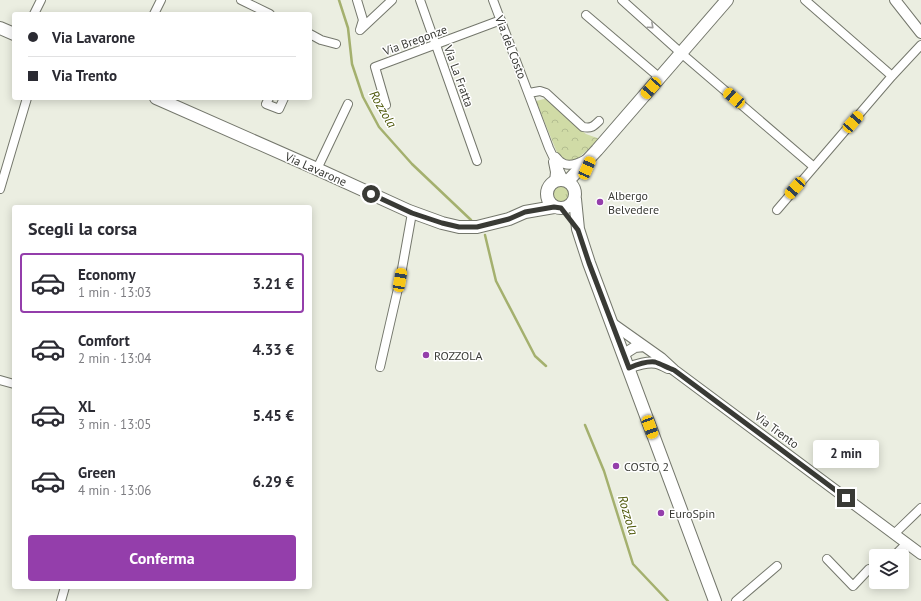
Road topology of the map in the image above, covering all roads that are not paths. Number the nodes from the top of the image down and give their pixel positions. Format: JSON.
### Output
{"nodes":[{"id":1,"x":41,"y":0,"type":"edge"},
{"id":2,"x":161,"y":0,"type":"edge"},
{"id":3,"x":241,"y":0,"type":"edge"},
{"id":4,"x":357,"y":0,"type":"edge"},
{"id":5,"x":392,"y":0,"type":"edge"},
{"id":6,"x":420,"y":0,"type":"edge"},
{"id":7,"x":493,"y":0,"type":"edge"},
{"id":8,"x":622,"y":0,"type":"edge"},
{"id":9,"x":805,"y":0,"type":"edge"},
{"id":10,"x":895,"y":0,"type":"edge"},
{"id":11,"x":723,"y":1,"type":"edge"},
{"id":12,"x":35,"y":12,"type":"edge"},
{"id":13,"x":155,"y":12,"type":"edge"},
{"id":14,"x":266,"y":12,"type":"edge"},
{"id":15,"x":586,"y":15,"type":"dead end"},
{"id":16,"x":501,"y":20,"type":"junction"},
{"id":17,"x":0,"y":28,"type":"edge"},
{"id":18,"x":12,"y":33,"type":"edge"},
{"id":19,"x":921,"y":33,"type":"edge"},
{"id":20,"x":312,"y":36,"type":"edge"},
{"id":21,"x":336,"y":44,"type":"dead end"},
{"id":22,"x":435,"y":45,"type":"junction"},
{"id":23,"x":921,"y":45,"type":"edge"},
{"id":24,"x":681,"y":53,"type":"junction"},
{"id":25,"x":892,"y":76,"type":"junction"},
{"id":26,"x":660,"y":78,"type":"junction"},
{"id":27,"x":529,"y":93,"type":"junction"},
{"id":28,"x":26,"y":100,"type":"edge"},
{"id":29,"x":161,"y":100,"type":"edge"},
{"id":30,"x":268,"y":100,"type":"edge"},
{"id":31,"x":283,"y":100,"type":"edge"},
{"id":32,"x":348,"y":104,"type":"dead end"},
{"id":33,"x":386,"y":105,"type":"dead end"},
{"id":34,"x":599,"y":121,"type":"dead end"},
{"id":35,"x":551,"y":151,"type":"junction"},
{"id":36,"x":592,"y":155,"type":"junction"},
{"id":37,"x":477,"y":161,"type":"dead end"},
{"id":38,"x":814,"y":167,"type":"junction"},
{"id":39,"x":317,"y":169,"type":"junction"},
{"id":40,"x":558,"y":183,"type":"junction"},
{"id":41,"x":0,"y":189,"type":"edge"},
{"id":42,"x":575,"y":196,"type":"junction"},
{"id":43,"x":558,"y":207,"type":"junction"},
{"id":44,"x":777,"y":210,"type":"dead end"},
{"id":45,"x":525,"y":212,"type":"junction"},
{"id":46,"x":412,"y":213,"type":"junction"},
{"id":47,"x":578,"y":230,"type":"junction"},
{"id":48,"x":613,"y":324,"type":"junction"},
{"id":49,"x":644,"y":346,"type":"junction"},
{"id":50,"x":624,"y":354,"type":"junction"},
{"id":51,"x":380,"y":367,"type":"dead end"},
{"id":52,"x":629,"y":368,"type":"junction"},
{"id":53,"x":674,"y":370,"type":"junction"},
{"id":54,"x":0,"y":380,"type":"edge"},
{"id":55,"x":12,"y":383,"type":"edge"},
{"id":56,"x":921,"y":508,"type":"edge"},
{"id":57,"x":894,"y":534,"type":"junction"},
{"id":58,"x":906,"y":544,"type":"junction"},
{"id":59,"x":901,"y":549,"type":"edge"},
{"id":60,"x":921,"y":554,"type":"edge"},
{"id":61,"x":827,"y":559,"type":"dead end"},
{"id":62,"x":777,"y":566,"type":"dead end"},
{"id":63,"x":869,"y":569,"type":"edge"},
{"id":64,"x":64,"y":589,"type":"edge"},
{"id":65,"x":61,"y":601,"type":"edge"},
{"id":66,"x":715,"y":601,"type":"edge"},
{"id":67,"x":736,"y":601,"type":"edge"}],
"edges":[{"from":1,"to":12,"type":"street"},
{"from":2,"to":13,"type":"street"},
{"from":3,"to":14,"type":"street"},
{"from":4,"to":5,"type":"street"},
{"from":6,"to":22,"type":"street","name":"Via La Fratta"},
{"from":7,"to":16,"type":"street","name":"Via del Costo"},
{"from":8,"to":24,"type":"street","one_way":true},
{"from":9,"to":25,"type":"street"},
{"from":10,"to":19,"type":"street"},
{"from":11,"to":24,"type":"main road","name":"Via Lavarone"},
{"from":15,"to":26,"type":"street"},
{"from":16,"to":22,"type":"street","name":"Via Bregonze"},
{"from":16,"to":27,"type":"street","name":"Via del Costo"},
{"from":17,"to":18,"type":"main road"},
{"from":20,"to":21,"type":"street"},
{"from":22,"to":33,"type":"street","name":"Via Bregonze"},
{"from":22,"to":37,"type":"street","name":"Via La Fratta"},
{"from":23,"to":25,"type":"street"},
{"from":24,"to":26,"type":"main road","name":"Via Lavarone"},
{"from":24,"to":38,"type":"street"},
{"from":25,"to":38,"type":"street"},
{"from":26,"to":36,"type":"main road","name":"Via Lavarone"},
{"from":27,"to":34,"type":"street","name":"Via del Costo"},
{"from":27,"to":35,"type":"street","name":"Via del Costo"},
{"from":28,"to":41,"type":"street"},
{"from":29,"to":39,"type":"main road","name":"Via Lavarone"},
{"from":30,"to":31,"type":"street"},
{"from":32,"to":39,"type":"street"},
{"from":35,"to":36,"type":"street"},
{"from":35,"to":40,"type":"street","name":"Via del Costo"},
{"from":36,"to":40,"type":"main road","name":"Via Lavarone"},
{"from":36,"to":42,"type":"main road"},
{"from":38,"to":44,"type":"street"},
{"from":39,"to":46,"type":"main road","name":"Via Lavarone"},
{"from":40,"to":42,"type":"main road"},
{"from":40,"to":43,"type":"main road"},
{"from":40,"to":45,"type":"main road","name":"Via Lavarone"},
{"from":42,"to":43,"type":"main road"},
{"from":42,"to":47,"type":"main road"},
{"from":43,"to":45,"type":"main road","name":"Via Lavarone"},
{"from":43,"to":47,"type":"main road"},
{"from":45,"to":46,"type":"main road","name":"Via Lavarone"},
{"from":46,"to":51,"type":"street"},
{"from":47,"to":48,"type":"main road"},
{"from":48,"to":49,"type":"street","name":"Via Trento"},
{"from":48,"to":50,"type":"main road"},
{"from":49,"to":50,"type":"street"},
{"from":49,"to":53,"type":"street","name":"Via Trento"},
{"from":50,"to":52,"type":"main road"},
{"from":52,"to":53,"type":"street","name":"Via Trento"},
{"from":52,"to":66,"type":"main road"},
{"from":53,"to":57,"type":"street","name":"Via Trento"},
{"from":54,"to":55,"type":"street"},
{"from":56,"to":57,"type":"street"},
{"from":57,"to":58,"type":"street","name":"Via Trento"},
{"from":58,"to":59,"type":"street"},
{"from":58,"to":60,"type":"street","name":"Via Trento"},
{"from":61,"to":63,"type":"street"},
{"from":62,"to":67,"type":"street"},
{"from":64,"to":65,"type":"street"}]}
